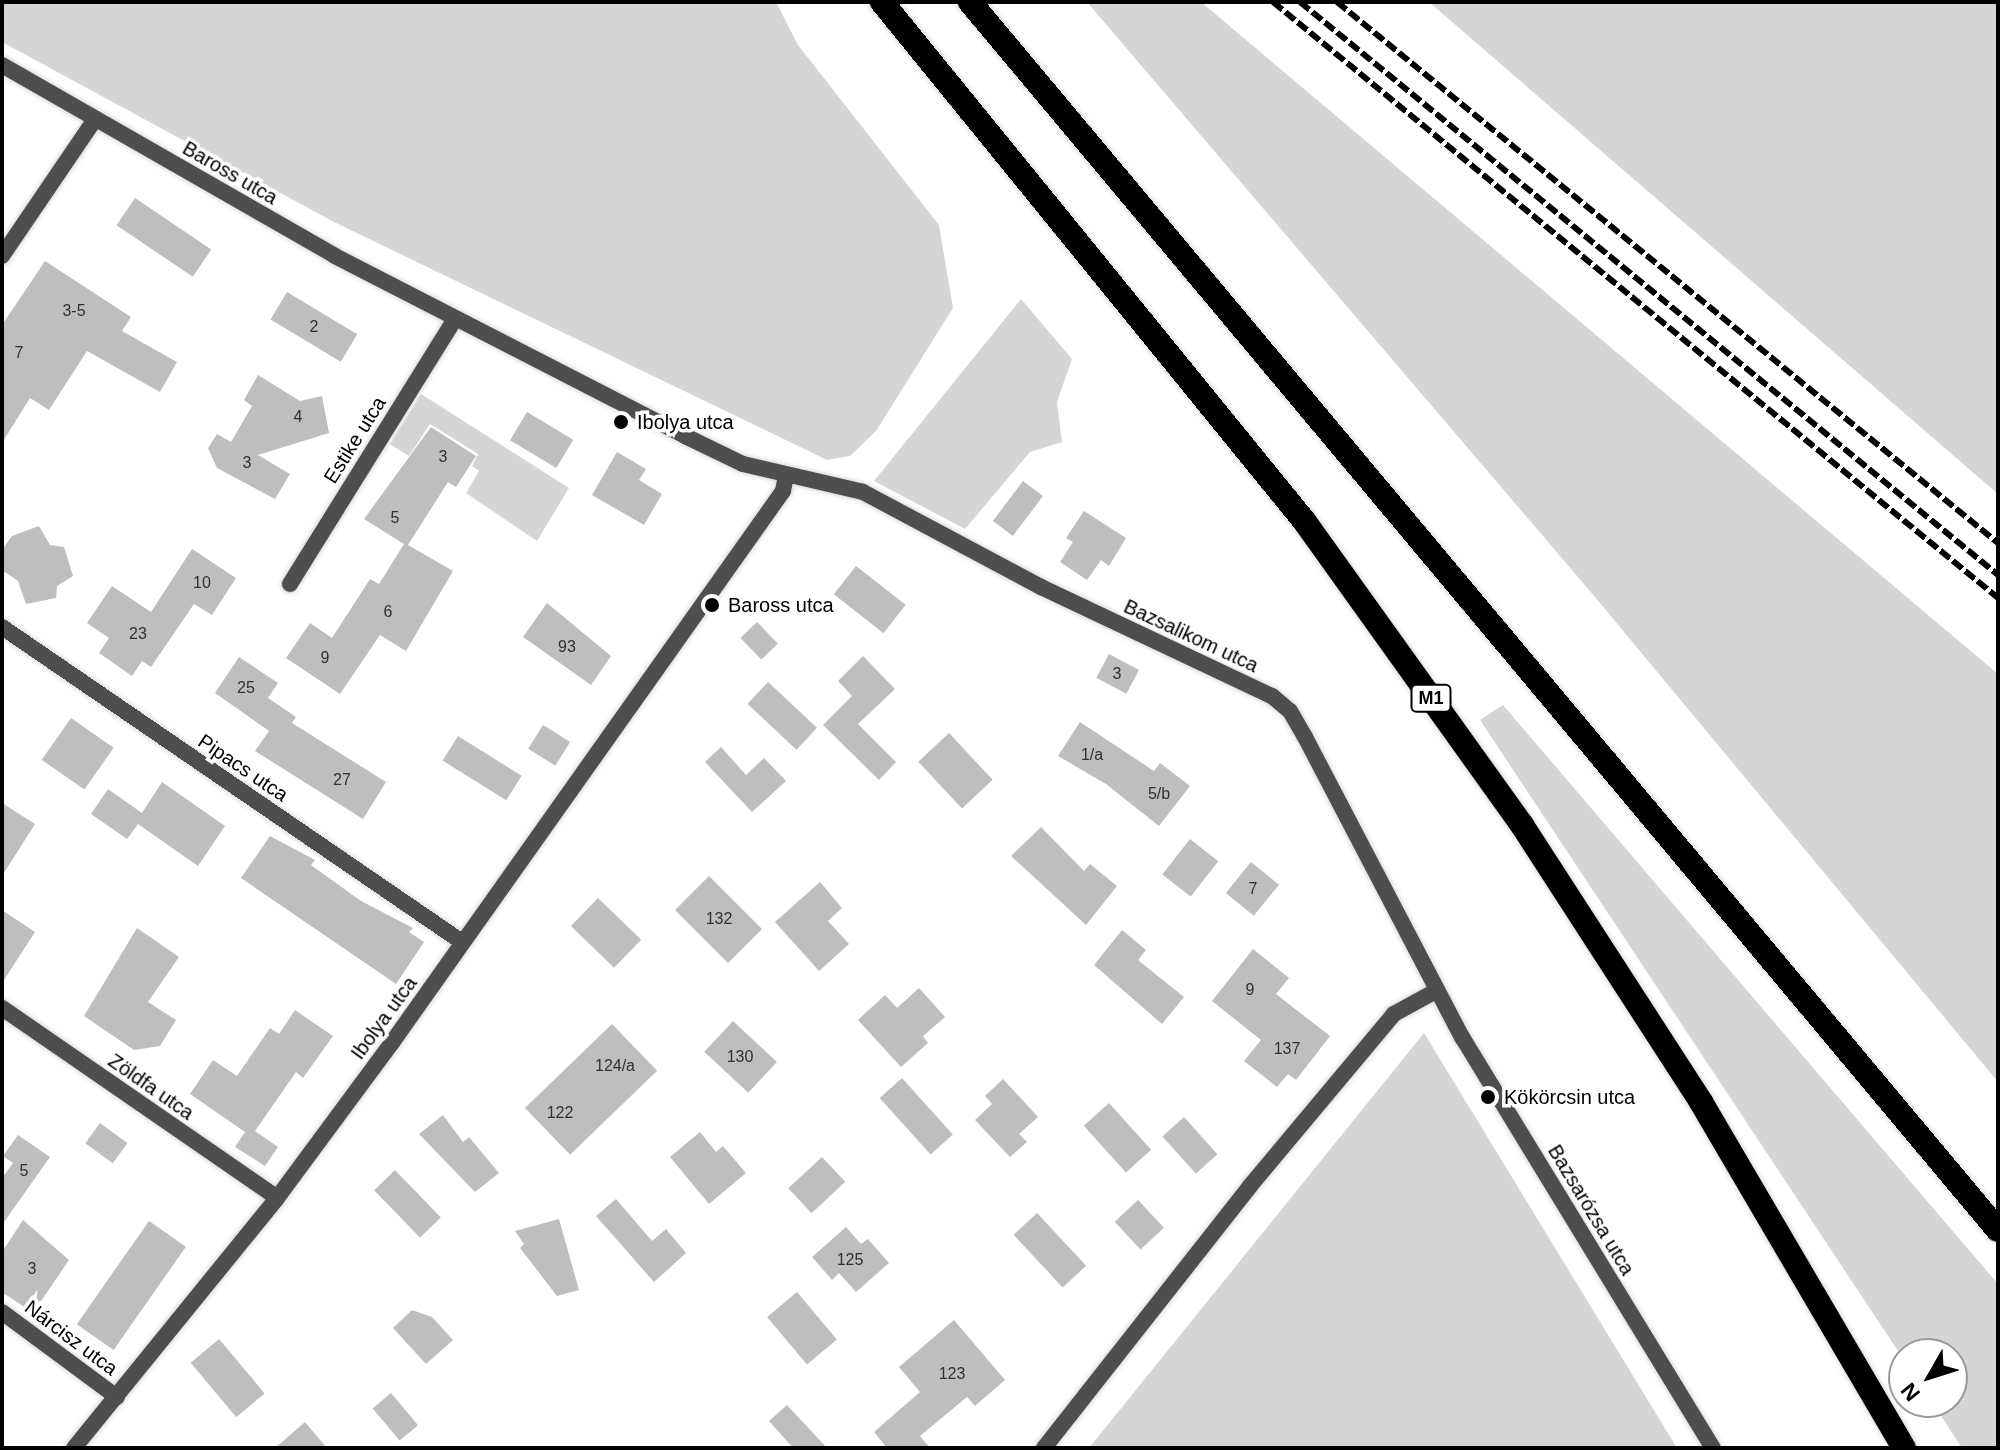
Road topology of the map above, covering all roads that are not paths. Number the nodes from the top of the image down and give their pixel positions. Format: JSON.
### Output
{"nodes":[{"id":1,"x":882,"y":2,"type":"edge"},
{"id":2,"x":970,"y":2,"type":"edge"},
{"id":3,"x":2,"y":65,"type":"edge"},
{"id":4,"x":95,"y":119,"type":"junction"},
{"id":5,"x":2,"y":256,"type":"edge"},
{"id":6,"x":455,"y":319,"type":"junction"},
{"id":7,"x":786,"y":476,"type":"junction"},
{"id":8,"x":290,"y":584,"type":"dead end"},
{"id":9,"x":2,"y":627,"type":"edge"},
{"id":10,"x":462,"y":942,"type":"junction"},
{"id":11,"x":1436,"y":991,"type":"junction"},
{"id":12,"x":2,"y":1008,"type":"edge"},
{"id":13,"x":277,"y":1198,"type":"junction"},
{"id":14,"x":1998,"y":1230,"type":"edge"},
{"id":15,"x":2,"y":1312,"type":"edge"},
{"id":16,"x":117,"y":1397,"type":"junction"},
{"id":17,"x":74,"y":1448,"type":"edge"},
{"id":18,"x":1044,"y":1448,"type":"edge"},
{"id":19,"x":1713,"y":1448,"type":"edge"},
{"id":20,"x":1904,"y":1448,"type":"edge"}],
"edges":[{"from":1,"to":20,"type":"highway","number":"M1"},
{"from":2,"to":14,"type":"highway"},
{"from":3,"to":4,"type":"street","name":"Baross utca"},
{"from":4,"to":5,"type":"street"},
{"from":4,"to":6,"type":"street","name":"Baross utca"},
{"from":6,"to":7,"type":"street","name":"Baross utca"},
{"from":6,"to":8,"type":"street","name":"Estike utca"},
{"from":7,"to":10,"type":"street","name":"Ibolya utca"},
{"from":7,"to":11,"type":"street","name":"Bazsalikom utca"},
{"from":9,"to":10,"type":"street","name":"Pipacs utca"},
{"from":10,"to":13,"type":"street","name":"Ibolya utca"},
{"from":11,"to":18,"type":"street"},
{"from":11,"to":19,"type":"street","name":"Bazsarózsa utca"},
{"from":12,"to":13,"type":"street","name":"Zöldfa utca"},
{"from":13,"to":16,"type":"street","name":"Ibolya utca"},
{"from":15,"to":16,"type":"street","name":"Nárcisz utca"},
{"from":16,"to":17,"type":"street","name":"Ibolya utca"}]}
